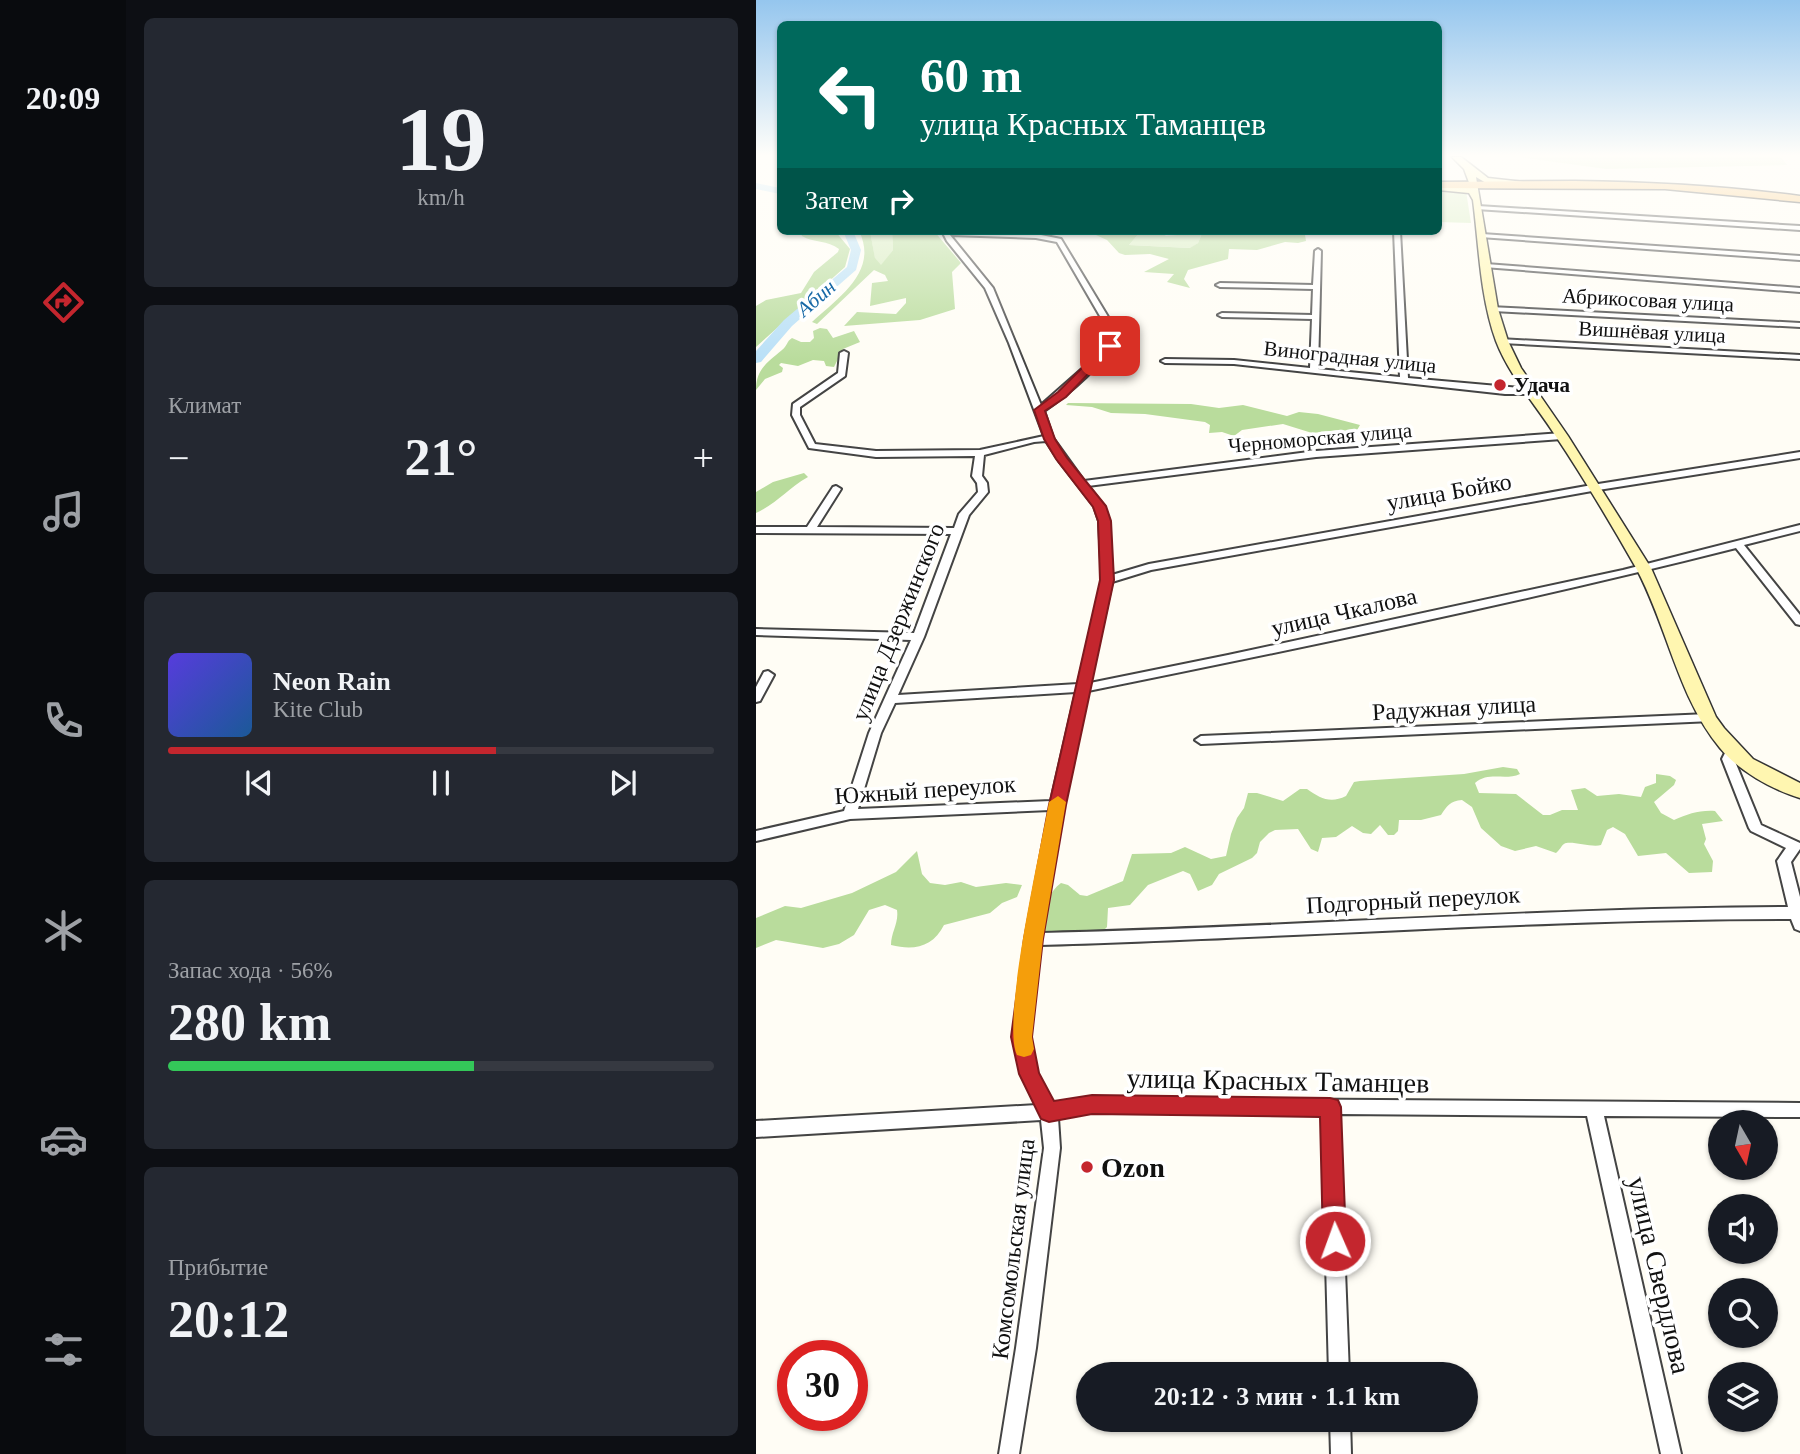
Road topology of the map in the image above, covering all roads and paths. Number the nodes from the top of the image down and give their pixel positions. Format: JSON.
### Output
{"nodes":[{"id":1,"x":1480,"y":225,"type":"edge"},
{"id":2,"x":1759,"y":225,"type":"edge"},
{"id":3,"x":1800,"y":228,"type":"edge"},
{"id":4,"x":946,"y":235,"type":"edge"},
{"id":5,"x":1016,"y":235,"type":"edge"},
{"id":6,"x":1397,"y":235,"type":"edge"},
{"id":7,"x":1482,"y":236,"type":"junction"},
{"id":8,"x":1318,"y":251,"type":"dead end"},
{"id":9,"x":1800,"y":258,"type":"edge"},
{"id":10,"x":1486,"y":266,"type":"junction"},
{"id":11,"x":1220,"y":285,"type":"dead end"},
{"id":12,"x":1315,"y":287,"type":"junction"},
{"id":13,"x":1800,"y":290,"type":"edge"},
{"id":14,"x":1493,"y":309,"type":"junction"},
{"id":15,"x":1222,"y":315,"type":"dead end"},
{"id":16,"x":1315,"y":317,"type":"junction"},
{"id":17,"x":1800,"y":325,"type":"edge"},
{"id":18,"x":1502,"y":341,"type":"junction"},
{"id":19,"x":844,"y":353,"type":"dead end"},
{"id":20,"x":1800,"y":358,"type":"edge"},
{"id":21,"x":1165,"y":361,"type":"dead end"},
{"id":22,"x":1314,"y":370,"type":"junction"},
{"id":23,"x":1404,"y":381,"type":"junction"},
{"id":24,"x":1531,"y":392,"type":"junction"},
{"id":25,"x":1039,"y":410,"type":"junction"},
{"id":26,"x":1562,"y":436,"type":"junction"},
{"id":27,"x":1049,"y":439,"type":"junction"},
{"id":28,"x":980,"y":453,"type":"junction"},
{"id":29,"x":1800,"y":455,"type":"edge"},
{"id":30,"x":1082,"y":484,"type":"junction"},
{"id":31,"x":1592,"y":488,"type":"junction"},
{"id":32,"x":836,"y":489,"type":"dead end"},
{"id":33,"x":1800,"y":528,"type":"edge"},
{"id":34,"x":756,"y":530,"type":"edge"},
{"id":35,"x":810,"y":530,"type":"junction"},
{"id":36,"x":958,"y":531,"type":"junction"},
{"id":37,"x":1738,"y":544,"type":"junction"},
{"id":38,"x":1644,"y":568,"type":"junction"},
{"id":39,"x":1107,"y":580,"type":"junction"},
{"id":40,"x":1800,"y":622,"type":"edge"},
{"id":41,"x":756,"y":632,"type":"edge"},
{"id":42,"x":918,"y":637,"type":"junction"},
{"id":43,"x":768,"y":675,"type":"dead end"},
{"id":44,"x":1082,"y":688,"type":"junction"},
{"id":45,"x":756,"y":698,"type":"edge"},
{"id":46,"x":892,"y":699,"type":"junction"},
{"id":47,"x":1708,"y":718,"type":"junction"},
{"id":48,"x":1201,"y":740,"type":"dead end"},
{"id":49,"x":1731,"y":752,"type":"junction"},
{"id":50,"x":1800,"y":791,"type":"edge"},
{"id":51,"x":1057,"y":805,"type":"junction"},
{"id":52,"x":850,"y":814,"type":"junction"},
{"id":53,"x":756,"y":836,"type":"edge"},
{"id":54,"x":1798,"y":845,"type":"edge"},
{"id":55,"x":1798,"y":919,"type":"edge"},
{"id":56,"x":1033,"y":939,"type":"junction"},
{"id":57,"x":1330,"y":1107,"type":"junction"},
{"id":58,"x":1594,"y":1109,"type":"junction"},
{"id":59,"x":1800,"y":1110,"type":"edge"},
{"id":60,"x":1049,"y":1112,"type":"junction"},
{"id":61,"x":756,"y":1129,"type":"edge"},
{"id":62,"x":1339,"y":1362,"type":"edge"},
{"id":63,"x":1340,"y":1432,"type":"edge"},
{"id":64,"x":1009,"y":1454,"type":"edge"},
{"id":65,"x":1341,"y":1454,"type":"edge"},
{"id":66,"x":1671,"y":1454,"type":"edge"}],
"edges":[{"from":1,"to":7,"type":"main road"},
{"from":2,"to":3,"type":"street"},
{"from":4,"to":25,"type":"street","name":"Комсомольская улица"},
{"from":5,"to":25,"type":"street"},
{"from":6,"to":23,"type":"street"},
{"from":7,"to":9,"type":"street"},
{"from":7,"to":10,"type":"main road"},
{"from":8,"to":12,"type":"street"},
{"from":10,"to":13,"type":"street"},
{"from":10,"to":14,"type":"main road"},
{"from":11,"to":12,"type":"street"},
{"from":12,"to":16,"type":"street"},
{"from":14,"to":17,"type":"street","name":"Абрикосовая улица"},
{"from":14,"to":18,"type":"main road"},
{"from":15,"to":16,"type":"street"},
{"from":16,"to":22,"type":"street"},
{"from":18,"to":20,"type":"street","name":"Вишнёвая улица"},
{"from":18,"to":24,"type":"main road"},
{"from":19,"to":28,"type":"street"},
{"from":21,"to":22,"type":"street","name":"Виноградная улица"},
{"from":22,"to":23,"type":"street","name":"Виноградная улица"},
{"from":23,"to":24,"type":"street","name":"Виноградная улица"},
{"from":24,"to":26,"type":"main road"},
{"from":25,"to":27,"type":"street","name":"Комсомольская улица"},
{"from":26,"to":30,"type":"street","name":"Черноморская улица"},
{"from":26,"to":31,"type":"main road"},
{"from":27,"to":28,"type":"street"},
{"from":27,"to":30,"type":"street","name":"Комсомольская улица"},
{"from":28,"to":36,"type":"street","name":"улица Дзержинского"},
{"from":29,"to":31,"type":"street","name":"улица Бойко"},
{"from":30,"to":39,"type":"street","name":"Комсомольская улица"},
{"from":31,"to":38,"type":"main road"},
{"from":31,"to":39,"type":"street","name":"улица Бойко"},
{"from":32,"to":35,"type":"street"},
{"from":33,"to":37,"type":"street","name":"улица Чкалова"},
{"from":34,"to":35,"type":"street"},
{"from":35,"to":36,"type":"street"},
{"from":36,"to":42,"type":"street","name":"улица Дзержинского"},
{"from":37,"to":38,"type":"street","name":"улица Чкалова"},
{"from":37,"to":40,"type":"street"},
{"from":38,"to":44,"type":"street","name":"улица Чкалова"},
{"from":38,"to":47,"type":"main road"},
{"from":39,"to":44,"type":"street","name":"Комсомольская улица"},
{"from":41,"to":42,"type":"street"},
{"from":42,"to":46,"type":"street","name":"улица Дзержинского"},
{"from":43,"to":45,"type":"street"},
{"from":44,"to":46,"type":"street","name":"улица Чкалова"},
{"from":44,"to":51,"type":"street","name":"Комсомольская улица"},
{"from":46,"to":52,"type":"street","name":"улица Дзержинского"},
{"from":47,"to":48,"type":"street","name":"Радужная улица"},
{"from":47,"to":49,"type":"main road"},
{"from":49,"to":50,"type":"main road"},
{"from":49,"to":54,"type":"street"},
{"from":51,"to":52,"type":"street","name":"Южный переулок"},
{"from":51,"to":56,"type":"street","name":"Комсомольская улица"},
{"from":52,"to":53,"type":"street","name":"Южный переулок"},
{"from":54,"to":55,"type":"street"},
{"from":55,"to":56,"type":"street","name":"Подгорный переулок"},
{"from":56,"to":60,"type":"street","name":"Комсомольская улица"},
{"from":57,"to":58,"type":"street","name":"улица Красных Таманцев"},
{"from":57,"to":60,"type":"street","name":"улица Красных Таманцев"},
{"from":57,"to":62,"type":"street"},
{"from":58,"to":59,"type":"street","name":"улица Красных Таманцев"},
{"from":58,"to":66,"type":"street","name":"улица Свердлова"},
{"from":60,"to":61,"type":"street","name":"улица Красных Таманцев"},
{"from":60,"to":64,"type":"street","name":"Комсомольская улица"},
{"from":63,"to":65,"type":"street"}]}
